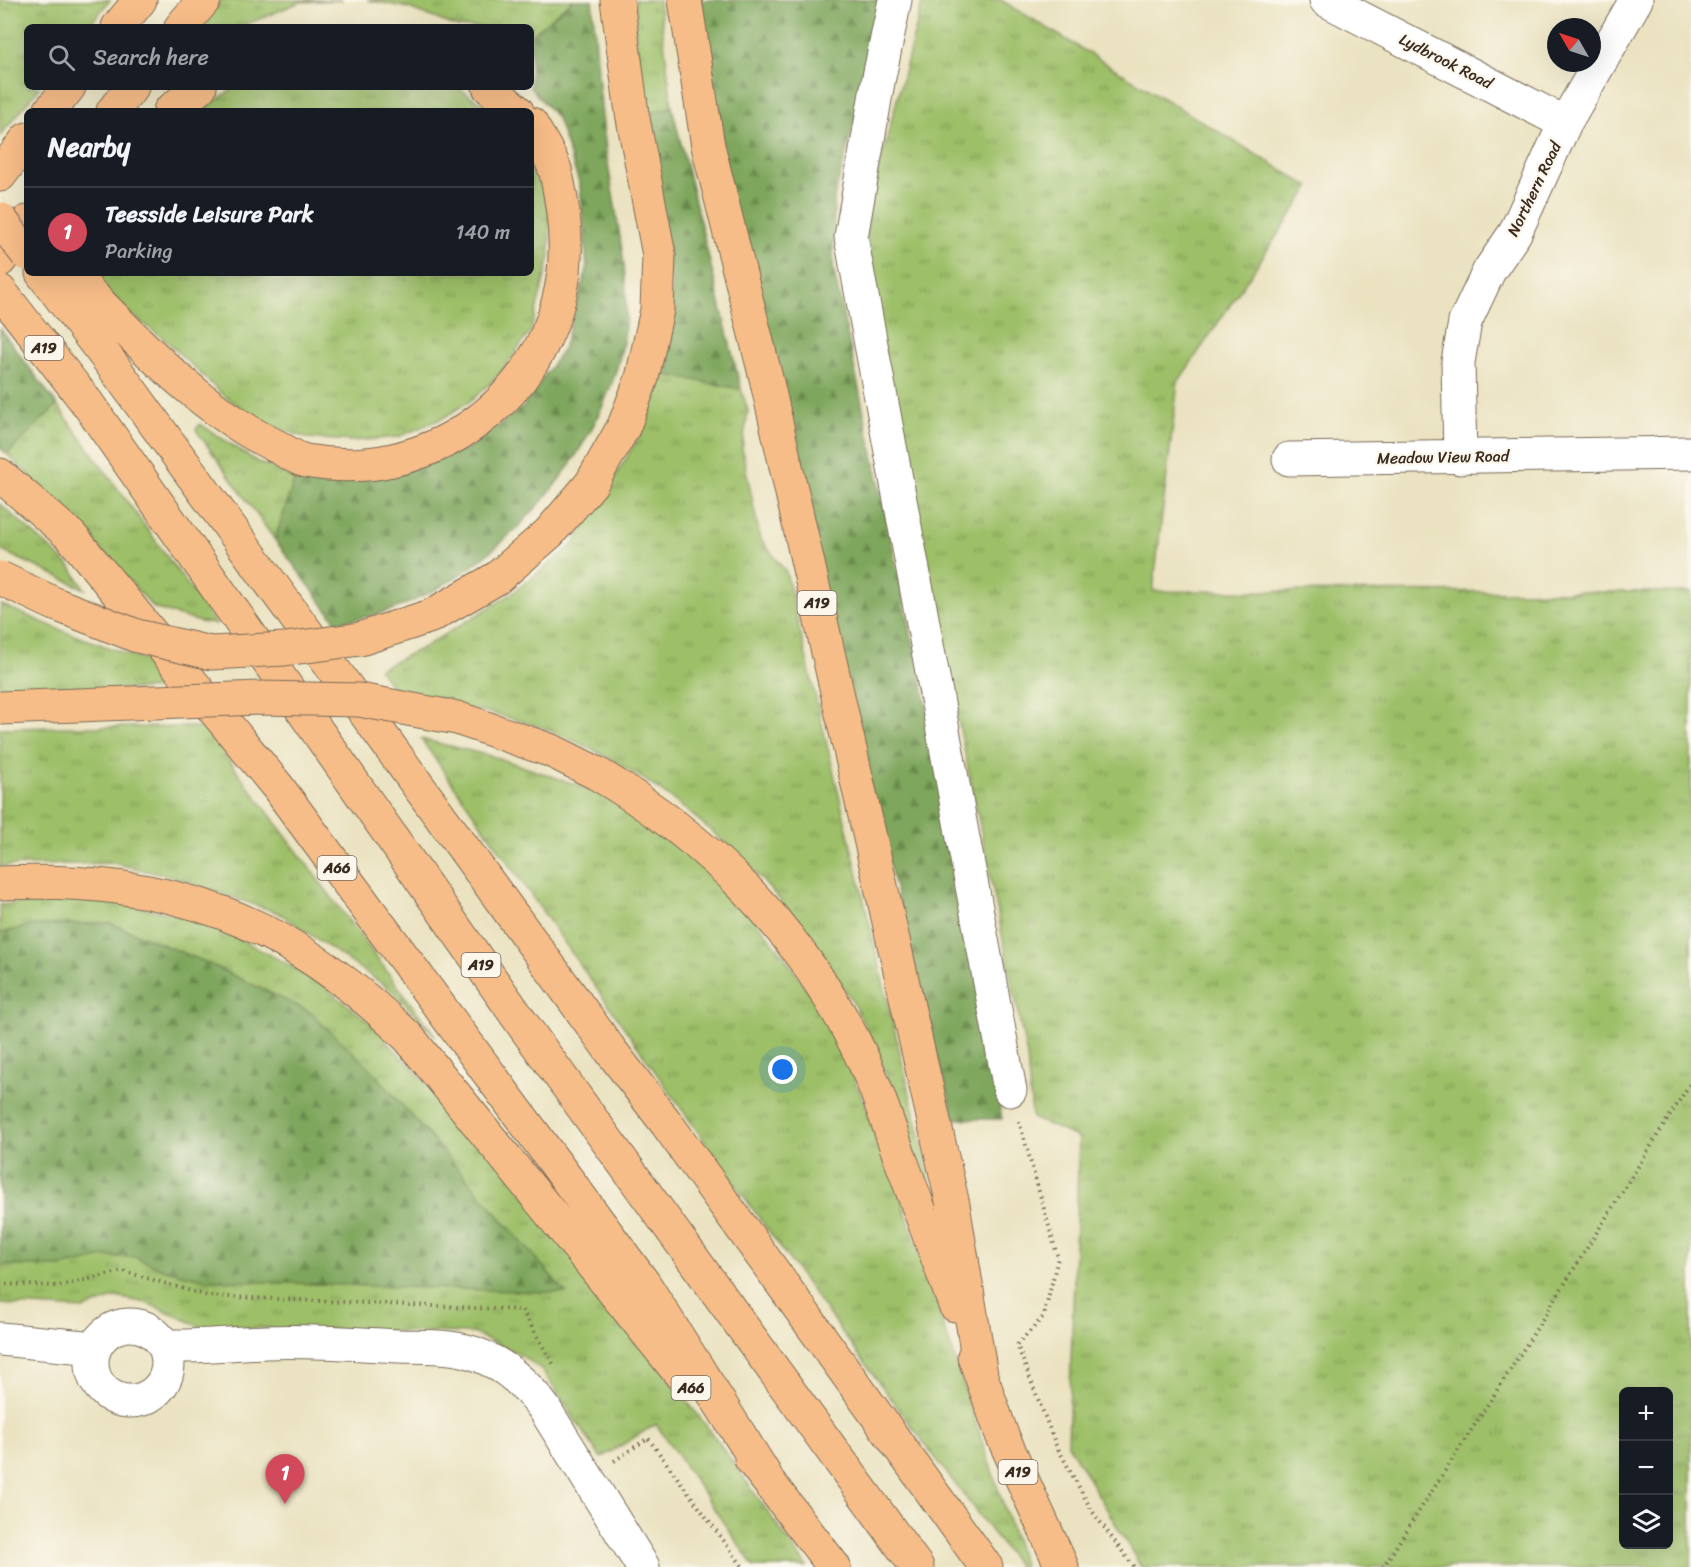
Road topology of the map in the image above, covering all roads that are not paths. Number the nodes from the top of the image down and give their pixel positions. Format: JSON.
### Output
{"nodes":[{"id":1,"x":140,"y":0,"type":"edge"},
{"id":2,"x":204,"y":0,"type":"edge"},
{"id":3,"x":617,"y":0,"type":"edge"},
{"id":4,"x":685,"y":0,"type":"edge"},
{"id":5,"x":895,"y":0,"type":"edge"},
{"id":6,"x":1326,"y":0,"type":"edge"},
{"id":7,"x":1636,"y":0,"type":"edge"},
{"id":8,"x":120,"y":24,"type":"edge"},
{"id":9,"x":184,"y":24,"type":"edge"},
{"id":10,"x":67,"y":90,"type":"edge"},
{"id":11,"x":130,"y":90,"type":"edge"},
{"id":12,"x":196,"y":90,"type":"edge"},
{"id":13,"x":492,"y":90,"type":"edge"},
{"id":14,"x":52,"y":108,"type":"edge"},
{"id":15,"x":115,"y":108,"type":"edge"},
{"id":16,"x":174,"y":108,"type":"edge"},
{"id":17,"x":514,"y":108,"type":"edge"},
{"id":18,"x":1565,"y":123,"type":"junction"},
{"id":19,"x":534,"y":130,"type":"edge"},
{"id":20,"x":24,"y":143,"type":"edge"},
{"id":21,"x":0,"y":175,"type":"edge"},
{"id":22,"x":0,"y":199,"type":"edge"},
{"id":23,"x":0,"y":219,"type":"edge"},
{"id":24,"x":24,"y":225,"type":"edge"},
{"id":25,"x":24,"y":226,"type":"edge"},
{"id":26,"x":24,"y":250,"type":"edge"},
{"id":27,"x":24,"y":252,"type":"edge"},
{"id":28,"x":0,"y":260,"type":"edge"},
{"id":29,"x":0,"y":275,"type":"edge"},
{"id":30,"x":44,"y":276,"type":"edge"},
{"id":31,"x":73,"y":276,"type":"edge"},
{"id":32,"x":0,"y":291,"type":"edge"},
{"id":33,"x":1691,"y":453,"type":"edge"},
{"id":34,"x":1460,"y":458,"type":"junction"},
{"id":35,"x":1289,"y":459,"type":"dead end"},
{"id":36,"x":0,"y":475,"type":"edge"},
{"id":37,"x":0,"y":578,"type":"edge"},
{"id":38,"x":0,"y":708,"type":"edge"},
{"id":39,"x":0,"y":883,"type":"edge"},
{"id":40,"x":1010,"y":1090,"type":"road end"},
{"id":41,"x":0,"y":1339,"type":"edge"},
{"id":42,"x":165,"y":1346,"type":"junction"},
{"id":43,"x":95,"y":1348,"type":"junction"},
{"id":44,"x":981,"y":1375,"type":"junction"},
{"id":45,"x":765,"y":1475,"type":"junction"},
{"id":46,"x":642,"y":1567,"type":"edge"},
{"id":47,"x":834,"y":1567,"type":"edge"},
{"id":48,"x":917,"y":1567,"type":"edge"},
{"id":49,"x":986,"y":1567,"type":"edge"},
{"id":50,"x":1062,"y":1567,"type":"edge"}],
"edges":[{"from":1,"to":8,"type":"highway"},
{"from":2,"to":9,"type":"highway"},
{"from":3,"to":37,"type":"highway","bridge":true},
{"from":4,"to":44,"type":"highway","number":"A19"},
{"from":5,"to":40,"type":"street"},
{"from":6,"to":18,"type":"street","name":"Lydbrook Road"},
{"from":7,"to":18,"type":"street","name":"Northern Road"},
{"from":10,"to":14,"type":"highway"},
{"from":11,"to":15,"type":"highway"},
{"from":12,"to":16,"type":"highway"},
{"from":13,"to":17,"type":"highway"},
{"from":18,"to":34,"type":"street","name":"Northern Road"},
{"from":19,"to":31,"type":"highway"},
{"from":20,"to":21,"type":"highway"},
{"from":22,"to":24,"type":"highway"},
{"from":23,"to":26,"type":"highway","bridge":true},
{"from":25,"to":28,"type":"highway"},
{"from":27,"to":29,"type":"highway"},
{"from":30,"to":49,"type":"highway","number":"A19"},
{"from":32,"to":48,"type":"highway","number":"A19"},
{"from":33,"to":34,"type":"street","name":"Meadow View Road"},
{"from":34,"to":35,"type":"street","name":"Meadow View Road"},
{"from":36,"to":45,"type":"highway","number":"A66"},
{"from":38,"to":44,"type":"highway","number":"A19","bridge":true},
{"from":39,"to":45,"type":"highway","number":"A66"},
{"from":41,"to":43,"type":"street"},
{"from":42,"to":43,"type":"street"},
{"from":42,"to":43,"type":"street"},
{"from":42,"to":46,"type":"street"},
{"from":44,"to":50,"type":"highway","number":"A19"},
{"from":45,"to":47,"type":"highway","number":"A66"}]}
